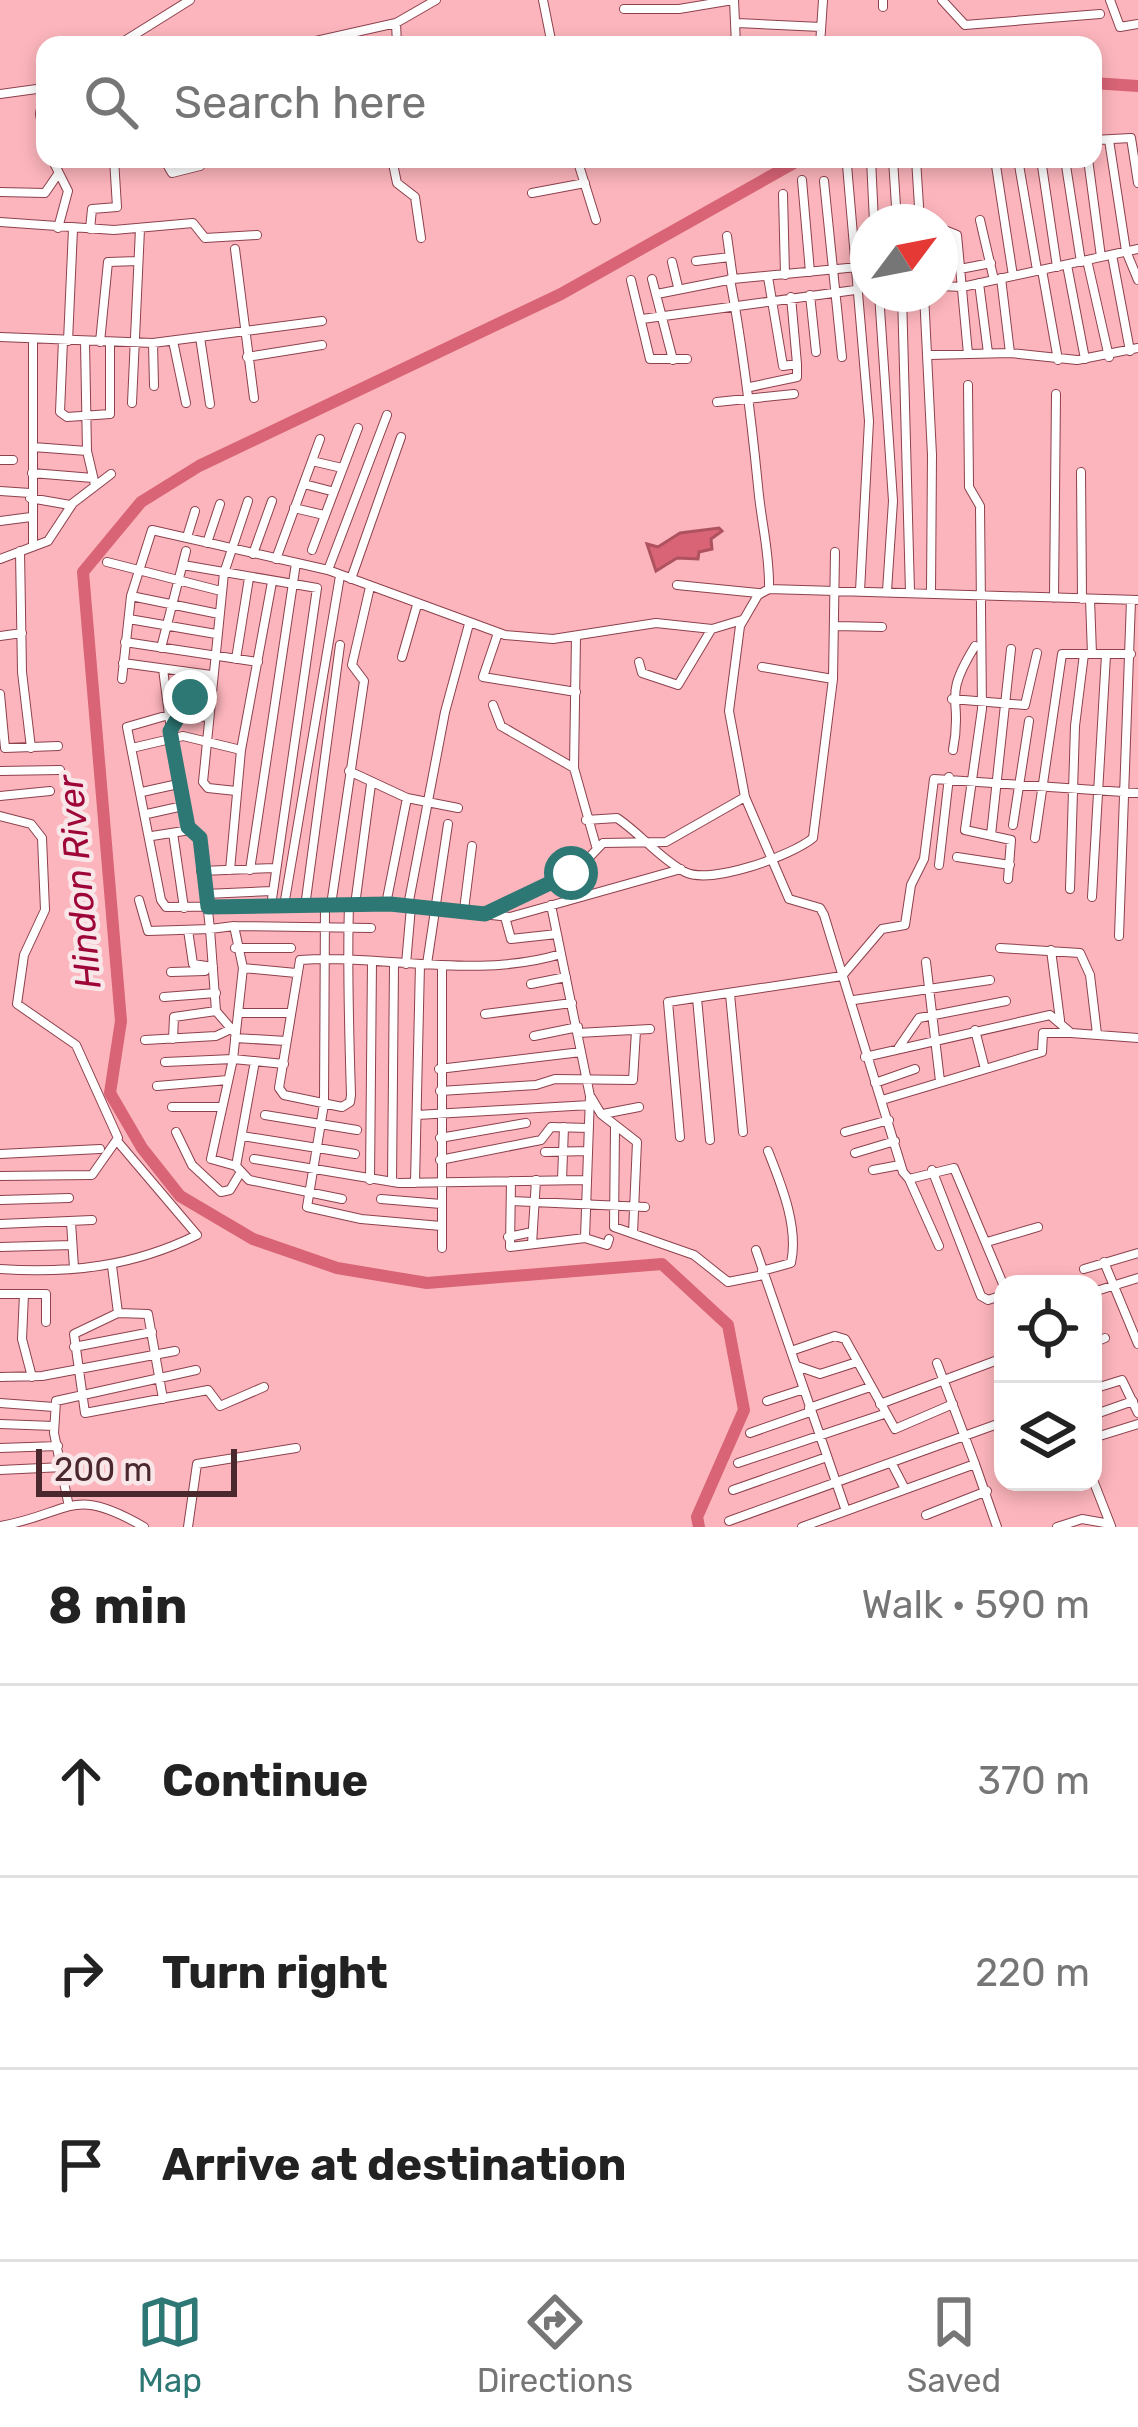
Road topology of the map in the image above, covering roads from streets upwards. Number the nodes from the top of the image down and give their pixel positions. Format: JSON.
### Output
{"nodes":[{"id":1,"x":190,"y":0,"type":"edge"},
{"id":2,"x":436,"y":0,"type":"edge"},
{"id":3,"x":543,"y":0,"type":"edge"},
{"id":4,"x":734,"y":0,"type":"edge"},
{"id":5,"x":823,"y":0,"type":"edge"},
{"id":6,"x":942,"y":0,"type":"edge"},
{"id":7,"x":1110,"y":0,"type":"edge"},
{"id":8,"x":624,"y":9,"type":"dead end"},
{"id":9,"x":1100,"y":14,"type":"dead end"},
{"id":10,"x":395,"y":22,"type":"junction"},
{"id":11,"x":737,"y":23,"type":"junction"},
{"id":12,"x":1138,"y":24,"type":"edge"},
{"id":13,"x":821,"y":27,"type":"junction"},
{"id":14,"x":132,"y":36,"type":"edge"},
{"id":15,"x":336,"y":36,"type":"edge"},
{"id":16,"x":396,"y":36,"type":"edge"},
{"id":17,"x":550,"y":36,"type":"edge"},
{"id":18,"x":736,"y":36,"type":"edge"},
{"id":19,"x":820,"y":36,"type":"edge"},
{"id":20,"x":36,"y":89,"type":"edge"},
{"id":21,"x":0,"y":94,"type":"edge"},
{"id":22,"x":1102,"y":140,"type":"edge"},
{"id":23,"x":1109,"y":140,"type":"junction"},
{"id":24,"x":57,"y":168,"type":"edge"},
{"id":25,"x":115,"y":168,"type":"edge"},
{"id":26,"x":394,"y":168,"type":"edge"},
{"id":27,"x":581,"y":168,"type":"edge"},
{"id":28,"x":847,"y":168,"type":"edge"},
{"id":29,"x":871,"y":168,"type":"edge"},
{"id":30,"x":894,"y":168,"type":"edge"},
{"id":31,"x":917,"y":168,"type":"edge"},
{"id":32,"x":996,"y":168,"type":"edge"},
{"id":33,"x":1020,"y":168,"type":"edge"},
{"id":34,"x":1043,"y":168,"type":"edge"},
{"id":35,"x":1067,"y":168,"type":"edge"},
{"id":36,"x":1089,"y":168,"type":"edge"},
{"id":37,"x":59,"y":172,"type":"junction"},
{"id":38,"x":116,"y":175,"type":"junction"},
{"id":39,"x":132,"y":176,"type":"dead end"},
{"id":40,"x":802,"y":180,"type":"dead end"},
{"id":41,"x":824,"y":181,"type":"dead end"},
{"id":42,"x":585,"y":183,"type":"junction"},
{"id":43,"x":1138,"y":183,"type":"edge"},
{"id":44,"x":0,"y":192,"type":"edge"},
{"id":45,"x":532,"y":193,"type":"dead end"},
{"id":46,"x":783,"y":194,"type":"dead end"},
{"id":47,"x":117,"y":202,"type":"junction"},
{"id":48,"x":133,"y":202,"type":"dead end"},
{"id":49,"x":873,"y":204,"type":"edge"},
{"id":50,"x":896,"y":204,"type":"edge"},
{"id":51,"x":919,"y":204,"type":"edge"},
{"id":52,"x":850,"y":210,"type":"edge"},
{"id":53,"x":596,"y":220,"type":"dead end"},
{"id":54,"x":980,"y":220,"type":"dead end"},
{"id":55,"x":0,"y":222,"type":"edge"},
{"id":56,"x":58,"y":228,"type":"junction"},
{"id":57,"x":91,"y":229,"type":"junction"},
{"id":58,"x":140,"y":229,"type":"junction"},
{"id":59,"x":73,"y":230,"type":"junction"},
{"id":60,"x":257,"y":235,"type":"dead end"},
{"id":61,"x":727,"y":236,"type":"dead end"},
{"id":62,"x":421,"y":238,"type":"dead end"},
{"id":63,"x":235,"y":249,"type":"dead end"},
{"id":64,"x":1138,"y":249,"type":"edge"},
{"id":65,"x":1126,"y":251,"type":"junction"},
{"id":66,"x":958,"y":252,"type":"edge"},
{"id":67,"x":1112,"y":255,"type":"junction"},
{"id":68,"x":730,"y":257,"type":"junction"},
{"id":69,"x":1101,"y":257,"type":"junction"},
{"id":70,"x":138,"y":261,"type":"junction"},
{"id":71,"x":696,"y":261,"type":"dead end"},
{"id":72,"x":1084,"y":261,"type":"junction"},
{"id":73,"x":672,"y":262,"type":"dead end"},
{"id":74,"x":991,"y":263,"type":"junction"},
{"id":75,"x":1062,"y":266,"type":"junction"},
{"id":76,"x":850,"y":268,"type":"edge"},
{"id":77,"x":959,"y":269,"type":"junction"},
{"id":78,"x":833,"y":270,"type":"junction"},
{"id":79,"x":1040,"y":270,"type":"junction"},
{"id":80,"x":810,"y":272,"type":"junction"},
{"id":81,"x":785,"y":275,"type":"junction"},
{"id":82,"x":1013,"y":276,"type":"junction"},
{"id":83,"x":768,"y":277,"type":"junction"},
{"id":84,"x":652,"y":279,"type":"dead end"},
{"id":85,"x":732,"y":279,"type":"junction"},
{"id":86,"x":998,"y":279,"type":"junction"},
{"id":87,"x":631,"y":280,"type":"dead end"},
{"id":88,"x":1138,"y":280,"type":"edge"},
{"id":89,"x":979,"y":283,"type":"junction"},
{"id":90,"x":678,"y":287,"type":"junction"},
{"id":91,"x":958,"y":287,"type":"edge"},
{"id":92,"x":962,"y":287,"type":"junction"},
{"id":93,"x":850,"y":290,"type":"edge"},
{"id":94,"x":833,"y":292,"type":"junction"},
{"id":95,"x":657,"y":294,"type":"junction"},
{"id":96,"x":810,"y":295,"type":"junction"},
{"id":97,"x":791,"y":297,"type":"junction"},
{"id":98,"x":771,"y":299,"type":"junction"},
{"id":99,"x":734,"y":303,"type":"junction"},
{"id":100,"x":857,"y":312,"type":"edge"},
{"id":101,"x":880,"y":312,"type":"edge"},
{"id":102,"x":903,"y":312,"type":"edge"},
{"id":103,"x":926,"y":312,"type":"edge"},
{"id":104,"x":663,"y":314,"type":"junction"},
{"id":105,"x":641,"y":319,"type":"junction"},
{"id":106,"x":322,"y":321,"type":"dead end"},
{"id":107,"x":244,"y":332,"type":"junction"},
{"id":108,"x":200,"y":337,"type":"junction"},
{"id":109,"x":0,"y":338,"type":"edge"},
{"id":110,"x":33,"y":339,"type":"junction"},
{"id":111,"x":66,"y":341,"type":"junction"},
{"id":112,"x":85,"y":341,"type":"junction"},
{"id":113,"x":173,"y":341,"type":"junction"},
{"id":114,"x":105,"y":342,"type":"junction"},
{"id":115,"x":136,"y":343,"type":"junction"},
{"id":116,"x":153,"y":343,"type":"junction"},
{"id":117,"x":322,"y":346,"type":"dead end"},
{"id":118,"x":0,"y":347,"type":"edge"},
{"id":119,"x":1134,"y":349,"type":"edge"},
{"id":120,"x":816,"y":352,"type":"dead end"},
{"id":121,"x":1010,"y":353,"type":"junction"},
{"id":122,"x":968,"y":354,"type":"junction"},
{"id":123,"x":988,"y":354,"type":"junction"},
{"id":124,"x":929,"y":355,"type":"junction"},
{"id":125,"x":1109,"y":356,"type":"junction"},
{"id":126,"x":248,"y":357,"type":"junction"},
{"id":127,"x":842,"y":358,"type":"dead end"},
{"id":128,"x":673,"y":359,"type":"junction"},
{"id":129,"x":687,"y":359,"type":"dead end"},
{"id":130,"x":1084,"y":359,"type":"junction"},
{"id":131,"x":1058,"y":360,"type":"junction"},
{"id":132,"x":797,"y":364,"type":"junction"},
{"id":133,"x":968,"y":385,"type":"dead end"},
{"id":134,"x":154,"y":386,"type":"dead end"},
{"id":135,"x":750,"y":387,"type":"junction"},
{"id":136,"x":794,"y":394,"type":"dead end"},
{"id":137,"x":1056,"y":394,"type":"dead end"},
{"id":138,"x":254,"y":398,"type":"dead end"},
{"id":139,"x":716,"y":402,"type":"dead end"},
{"id":140,"x":751,"y":402,"type":"junction"},
{"id":141,"x":132,"y":403,"type":"dead end"},
{"id":142,"x":186,"y":403,"type":"dead end"},
{"id":143,"x":210,"y":404,"type":"dead end"},
{"id":144,"x":387,"y":415,"type":"dead end"},
{"id":145,"x":88,"y":417,"type":"junction"},
{"id":146,"x":358,"y":428,"type":"dead end"},
{"id":147,"x":868,"y":431,"type":"junction"},
{"id":148,"x":889,"y":434,"type":"junction"},
{"id":149,"x":401,"y":437,"type":"dead end"},
{"id":150,"x":320,"y":439,"type":"dead end"},
{"id":151,"x":32,"y":447,"type":"junction"},
{"id":152,"x":87,"y":451,"type":"junction"},
{"id":153,"x":932,"y":454,"type":"junction"},
{"id":154,"x":909,"y":457,"type":"junction"},
{"id":155,"x":0,"y":460,"type":"edge"},
{"id":156,"x":13,"y":460,"type":"dead end"},
{"id":157,"x":312,"y":461,"type":"junction"},
{"id":158,"x":342,"y":469,"type":"junction"},
{"id":159,"x":1081,"y":472,"type":"dead end"},
{"id":160,"x":32,"y":473,"type":"junction"},
{"id":161,"x":111,"y":474,"type":"dead end"},
{"id":162,"x":94,"y":482,"type":"junction"},
{"id":163,"x":304,"y":484,"type":"junction"},
{"id":164,"x":0,"y":491,"type":"edge"},
{"id":165,"x":331,"y":491,"type":"junction"},
{"id":166,"x":30,"y":495,"type":"junction"},
{"id":167,"x":248,"y":501,"type":"dead end"},
{"id":168,"x":272,"y":501,"type":"dead end"},
{"id":169,"x":220,"y":504,"type":"dead end"},
{"id":170,"x":71,"y":505,"type":"junction"},
{"id":171,"x":294,"y":508,"type":"junction"},
{"id":172,"x":195,"y":511,"type":"dead end"},
{"id":173,"x":243,"y":515,"type":"junction"},
{"id":174,"x":324,"y":515,"type":"junction"},
{"id":175,"x":31,"y":517,"type":"junction"},
{"id":176,"x":0,"y":521,"type":"edge"},
{"id":177,"x":264,"y":522,"type":"junction"},
{"id":178,"x":187,"y":537,"type":"junction"},
{"id":179,"x":207,"y":543,"type":"junction"},
{"id":180,"x":33,"y":546,"type":"junction"},
{"id":181,"x":229,"y":548,"type":"junction"},
{"id":182,"x":312,"y":550,"type":"dead end"},
{"id":183,"x":20,"y":551,"type":"junction"},
{"id":184,"x":186,"y":551,"type":"dead end"},
{"id":185,"x":835,"y":552,"type":"dead end"},
{"id":186,"x":253,"y":554,"type":"junction"},
{"id":187,"x":0,"y":559,"type":"edge"},
{"id":188,"x":276,"y":559,"type":"junction"},
{"id":189,"x":106,"y":562,"type":"dead end"},
{"id":190,"x":296,"y":563,"type":"junction"},
{"id":191,"x":183,"y":565,"type":"junction"},
{"id":192,"x":325,"y":570,"type":"junction"},
{"id":193,"x":224,"y":573,"type":"junction"},
{"id":194,"x":137,"y":574,"type":"junction"},
{"id":195,"x":340,"y":576,"type":"junction"},
{"id":196,"x":249,"y":578,"type":"junction"},
{"id":197,"x":351,"y":579,"type":"junction"},
{"id":198,"x":178,"y":582,"type":"junction"},
{"id":199,"x":272,"y":582,"type":"junction"},
{"id":200,"x":292,"y":584,"type":"junction"},
{"id":201,"x":677,"y":585,"type":"dead end"},
{"id":202,"x":370,"y":587,"type":"junction"},
{"id":203,"x":317,"y":588,"type":"junction"},
{"id":204,"x":835,"y":590,"type":"junction"},
{"id":205,"x":221,"y":591,"type":"junction"},
{"id":206,"x":764,"y":591,"type":"junction"},
{"id":207,"x":860,"y":591,"type":"junction"},
{"id":208,"x":886,"y":591,"type":"junction"},
{"id":209,"x":910,"y":592,"type":"junction"},
{"id":210,"x":931,"y":593,"type":"junction"},
{"id":211,"x":131,"y":596,"type":"junction"},
{"id":212,"x":977,"y":596,"type":"junction"},
{"id":213,"x":1054,"y":598,"type":"junction"},
{"id":214,"x":1086,"y":599,"type":"junction"},
{"id":215,"x":1134,"y":600,"type":"edge"},
{"id":216,"x":417,"y":604,"type":"junction"},
{"id":217,"x":171,"y":605,"type":"junction"},
{"id":218,"x":219,"y":614,"type":"junction"},
{"id":219,"x":128,"y":619,"type":"junction"},
{"id":220,"x":742,"y":620,"type":"junction"},
{"id":221,"x":469,"y":623,"type":"junction"},
{"id":222,"x":166,"y":625,"type":"junction"},
{"id":223,"x":836,"y":626,"type":"junction"},
{"id":224,"x":883,"y":627,"type":"dead end"},
{"id":225,"x":712,"y":629,"type":"junction"},
{"id":226,"x":22,"y":633,"type":"junction"},
{"id":227,"x":498,"y":633,"type":"junction"},
{"id":228,"x":216,"y":634,"type":"junction"},
{"id":229,"x":0,"y":636,"type":"edge"},
{"id":230,"x":576,"y":636,"type":"junction"},
{"id":231,"x":978,"y":639,"type":"junction"},
{"id":232,"x":125,"y":642,"type":"junction"},
{"id":233,"x":356,"y":643,"type":"junction"},
{"id":234,"x":329,"y":645,"type":"junction"},
{"id":235,"x":340,"y":645,"type":"junction"},
{"id":236,"x":161,"y":648,"type":"junction"},
{"id":237,"x":1011,"y":649,"type":"dead end"},
{"id":238,"x":1037,"y":653,"type":"dead end"},
{"id":239,"x":1088,"y":654,"type":"junction"},
{"id":240,"x":1131,"y":654,"type":"junction"},
{"id":241,"x":1106,"y":655,"type":"junction"},
{"id":242,"x":213,"y":656,"type":"junction"},
{"id":243,"x":402,"y":657,"type":"dead end"},
{"id":244,"x":236,"y":658,"type":"junction"},
{"id":245,"x":258,"y":662,"type":"junction"},
{"id":246,"x":639,"y":662,"type":"dead end"},
{"id":247,"x":123,"y":663,"type":"junction"},
{"id":248,"x":762,"y":668,"type":"dead end"},
{"id":249,"x":164,"y":669,"type":"junction"},
{"id":250,"x":211,"y":675,"type":"junction"},
{"id":251,"x":833,"y":679,"type":"junction"},
{"id":252,"x":122,"y":680,"type":"dead end"},
{"id":253,"x":256,"y":684,"type":"junction"},
{"id":254,"x":278,"y":686,"type":"junction"},
{"id":255,"x":577,"y":692,"type":"junction"},
{"id":256,"x":0,"y":694,"type":"edge"},
{"id":257,"x":209,"y":697,"type":"junction"},
{"id":258,"x":253,"y":698,"type":"junction"},
{"id":259,"x":952,"y":699,"type":"junction"},
{"id":260,"x":981,"y":701,"type":"junction"},
{"id":261,"x":274,"y":703,"type":"junction"},
{"id":262,"x":1005,"y":703,"type":"junction"},
{"id":263,"x":493,"y":705,"type":"dead end"},
{"id":264,"x":180,"y":713,"type":"junction"},
{"id":265,"x":296,"y":714,"type":"junction"},
{"id":266,"x":167,"y":715,"type":"junction"},
{"id":267,"x":207,"y":717,"type":"junction"},
{"id":268,"x":317,"y":719,"type":"junction"},
{"id":269,"x":1029,"y":721,"type":"dead end"},
{"id":270,"x":330,"y":723,"type":"junction"},
{"id":271,"x":1134,"y":724,"type":"edge"},
{"id":272,"x":170,"y":735,"type":"junction"},
{"id":273,"x":206,"y":739,"type":"junction"},
{"id":274,"x":58,"y":746,"type":"dead end"},
{"id":275,"x":31,"y":748,"type":"junction"},
{"id":276,"x":132,"y":748,"type":"junction"},
{"id":277,"x":953,"y":750,"type":"dead end"},
{"id":278,"x":241,"y":751,"type":"junction"},
{"id":279,"x":290,"y":767,"type":"junction"},
{"id":280,"x":308,"y":768,"type":"junction"},
{"id":281,"x":574,"y":768,"type":"junction"},
{"id":282,"x":60,"y":770,"type":"dead end"},
{"id":283,"x":323,"y":770,"type":"junction"},
{"id":284,"x":0,"y":771,"type":"edge"},
{"id":285,"x":349,"y":771,"type":"junction"},
{"id":286,"x":949,"y":778,"type":"junction"},
{"id":287,"x":970,"y":780,"type":"junction"},
{"id":288,"x":995,"y":783,"type":"junction"},
{"id":289,"x":178,"y":784,"type":"junction"},
{"id":290,"x":371,"y":784,"type":"junction"},
{"id":291,"x":1019,"y":786,"type":"junction"},
{"id":292,"x":1042,"y":788,"type":"junction"},
{"id":293,"x":236,"y":790,"type":"junction"},
{"id":294,"x":1073,"y":790,"type":"junction"},
{"id":295,"x":50,"y":791,"type":"dead end"},
{"id":296,"x":142,"y":792,"type":"junction"},
{"id":297,"x":1096,"y":792,"type":"junction"},
{"id":298,"x":1123,"y":793,"type":"junction"},
{"id":299,"x":1138,"y":793,"type":"edge"},
{"id":300,"x":0,"y":796,"type":"edge"},
{"id":301,"x":745,"y":797,"type":"junction"},
{"id":302,"x":407,"y":798,"type":"junction"},
{"id":303,"x":429,"y":805,"type":"junction"},
{"id":304,"x":183,"y":806,"type":"junction"},
{"id":305,"x":458,"y":808,"type":"dead end"},
{"id":306,"x":147,"y":814,"type":"junction"},
{"id":307,"x":0,"y":816,"type":"edge"},
{"id":308,"x":586,"y":820,"type":"junction"},
{"id":309,"x":448,"y":824,"type":"dead end"},
{"id":310,"x":1013,"y":825,"type":"dead end"},
{"id":311,"x":190,"y":830,"type":"junction"},
{"id":312,"x":173,"y":832,"type":"junction"},
{"id":313,"x":152,"y":836,"type":"junction"},
{"id":314,"x":991,"y":836,"type":"junction"},
{"id":315,"x":1035,"y":838,"type":"dead end"},
{"id":316,"x":646,"y":843,"type":"junction"},
{"id":317,"x":472,"y":846,"type":"dead end"},
{"id":318,"x":596,"y":846,"type":"junction"},
{"id":319,"x":958,"y":857,"type":"dead end"},
{"id":320,"x":774,"y":860,"type":"junction"},
{"id":321,"x":939,"y":865,"type":"dead end"},
{"id":322,"x":1010,"y":866,"type":"junction"},
{"id":323,"x":274,"y":868,"type":"junction"},
{"id":324,"x":681,"y":869,"type":"junction"},
{"id":325,"x":230,"y":870,"type":"junction"},
{"id":326,"x":250,"y":870,"type":"junction"},
{"id":327,"x":201,"y":871,"type":"junction"},
{"id":328,"x":1008,"y":879,"type":"dead end"},
{"id":329,"x":1070,"y":889,"type":"dead end"},
{"id":330,"x":272,"y":892,"type":"junction"},
{"id":331,"x":205,"y":894,"type":"junction"},
{"id":332,"x":1092,"y":898,"type":"dead end"},
{"id":333,"x":140,"y":900,"type":"dead end"},
{"id":334,"x":386,"y":904,"type":"junction"},
{"id":335,"x":328,"y":905,"type":"junction"},
{"id":336,"x":352,"y":905,"type":"junction"},
{"id":337,"x":551,"y":905,"type":"junction"},
{"id":338,"x":271,"y":906,"type":"junction"},
{"id":339,"x":284,"y":906,"type":"junction"},
{"id":340,"x":208,"y":907,"type":"junction"},
{"id":341,"x":305,"y":907,"type":"junction"},
{"id":342,"x":410,"y":907,"type":"junction"},
{"id":343,"x":184,"y":908,"type":"junction"},
{"id":344,"x":434,"y":908,"type":"junction"},
{"id":345,"x":464,"y":910,"type":"junction"},
{"id":346,"x":485,"y":914,"type":"junction"},
{"id":347,"x":505,"y":917,"type":"junction"},
{"id":348,"x":234,"y":926,"type":"junction"},
{"id":349,"x":326,"y":928,"type":"junction"},
{"id":350,"x":348,"y":928,"type":"junction"},
{"id":351,"x":371,"y":928,"type":"dead end"},
{"id":352,"x":210,"y":929,"type":"junction"},
{"id":353,"x":292,"y":929,"type":"junction"},
{"id":354,"x":188,"y":930,"type":"junction"},
{"id":355,"x":557,"y":934,"type":"junction"},
{"id":356,"x":1120,"y":936,"type":"dead end"},
{"id":357,"x":235,"y":948,"type":"junction"},
{"id":358,"x":291,"y":948,"type":"junction"},
{"id":359,"x":1000,"y":948,"type":"dead end"},
{"id":360,"x":1052,"y":950,"type":"junction"},
{"id":361,"x":561,"y":953,"type":"junction"},
{"id":362,"x":349,"y":958,"type":"junction"},
{"id":363,"x":298,"y":961,"type":"junction"},
{"id":364,"x":326,"y":961,"type":"junction"},
{"id":365,"x":372,"y":962,"type":"junction"},
{"id":366,"x":926,"y":962,"type":"dead end"},
{"id":367,"x":394,"y":964,"type":"junction"},
{"id":368,"x":406,"y":964,"type":"junction"},
{"id":369,"x":424,"y":964,"type":"junction"},
{"id":370,"x":442,"y":964,"type":"junction"},
{"id":371,"x":243,"y":968,"type":"junction"},
{"id":372,"x":213,"y":969,"type":"junction"},
{"id":373,"x":171,"y":972,"type":"dead end"},
{"id":374,"x":296,"y":973,"type":"junction"},
{"id":375,"x":842,"y":976,"type":"junction"},
{"id":376,"x":566,"y":977,"type":"junction"},
{"id":377,"x":990,"y":980,"type":"dead end"},
{"id":378,"x":531,"y":983,"type":"dead end"},
{"id":379,"x":927,"y":991,"type":"junction"},
{"id":380,"x":216,"y":993,"type":"junction"},
{"id":381,"x":730,"y":994,"type":"junction"},
{"id":382,"x":164,"y":997,"type":"dead end"},
{"id":383,"x":697,"y":998,"type":"junction"},
{"id":384,"x":854,"y":1000,"type":"junction"},
{"id":385,"x":1006,"y":1001,"type":"dead end"},
{"id":386,"x":572,"y":1003,"type":"junction"},
{"id":387,"x":216,"y":1011,"type":"junction"},
{"id":388,"x":239,"y":1013,"type":"junction"},
{"id":389,"x":290,"y":1013,"type":"junction"},
{"id":390,"x":485,"y":1014,"type":"dead end"},
{"id":391,"x":930,"y":1015,"type":"junction"},
{"id":392,"x":1060,"y":1021,"type":"junction"},
{"id":393,"x":650,"y":1029,"type":"dead end"},
{"id":394,"x":578,"y":1030,"type":"junction"},
{"id":395,"x":636,"y":1030,"type":"junction"},
{"id":396,"x":975,"y":1030,"type":"junction"},
{"id":397,"x":234,"y":1033,"type":"junction"},
{"id":398,"x":1071,"y":1033,"type":"junction"},
{"id":399,"x":1096,"y":1034,"type":"junction"},
{"id":400,"x":534,"y":1036,"type":"dead end"},
{"id":401,"x":1138,"y":1038,"type":"edge"},
{"id":402,"x":172,"y":1039,"type":"junction"},
{"id":403,"x":146,"y":1040,"type":"dead end"},
{"id":404,"x":933,"y":1040,"type":"junction"},
{"id":405,"x":286,"y":1041,"type":"junction"},
{"id":406,"x":898,"y":1048,"type":"junction"},
{"id":407,"x":581,"y":1052,"type":"junction"},
{"id":408,"x":865,"y":1057,"type":"junction"},
{"id":409,"x":233,"y":1058,"type":"junction"},
{"id":410,"x":255,"y":1061,"type":"junction"},
{"id":411,"x":165,"y":1062,"type":"dead end"},
{"id":412,"x":284,"y":1064,"type":"junction"},
{"id":413,"x":439,"y":1069,"type":"junction"},
{"id":414,"x":915,"y":1069,"type":"dead end"},
{"id":415,"x":985,"y":1069,"type":"junction"},
{"id":416,"x":587,"y":1078,"type":"junction"},
{"id":417,"x":228,"y":1080,"type":"junction"},
{"id":418,"x":940,"y":1081,"type":"junction"},
{"id":419,"x":875,"y":1083,"type":"junction"},
{"id":420,"x":158,"y":1086,"type":"dead end"},
{"id":421,"x":440,"y":1091,"type":"junction"},
{"id":422,"x":590,"y":1100,"type":"junction"},
{"id":423,"x":882,"y":1100,"type":"junction"},
{"id":424,"x":324,"y":1104,"type":"junction"},
{"id":425,"x":172,"y":1107,"type":"dead end"},
{"id":426,"x":221,"y":1107,"type":"junction"},
{"id":427,"x":639,"y":1107,"type":"dead end"},
{"id":428,"x":601,"y":1114,"type":"junction"},
{"id":429,"x":265,"y":1115,"type":"dead end"},
{"id":430,"x":416,"y":1115,"type":"junction"},
{"id":431,"x":440,"y":1115,"type":"junction"},
{"id":432,"x":889,"y":1120,"type":"junction"},
{"id":433,"x":526,"y":1123,"type":"dead end"},
{"id":434,"x":322,"y":1125,"type":"junction"},
{"id":435,"x":615,"y":1126,"type":"junction"},
{"id":436,"x":564,"y":1127,"type":"junction"},
{"id":437,"x":589,"y":1128,"type":"junction"},
{"id":438,"x":357,"y":1130,"type":"dead end"},
{"id":439,"x":176,"y":1132,"type":"dead end"},
{"id":440,"x":743,"y":1132,"type":"dead end"},
{"id":441,"x":845,"y":1132,"type":"dead end"},
{"id":442,"x":242,"y":1136,"type":"junction"},
{"id":443,"x":680,"y":1137,"type":"dead end"},
{"id":444,"x":440,"y":1138,"type":"junction"},
{"id":445,"x":710,"y":1140,"type":"dead end"},
{"id":446,"x":895,"y":1141,"type":"junction"},
{"id":447,"x":118,"y":1142,"type":"junction"},
{"id":448,"x":317,"y":1147,"type":"junction"},
{"id":449,"x":100,"y":1149,"type":"dead end"},
{"id":450,"x":768,"y":1150,"type":"dead end"},
{"id":451,"x":588,"y":1151,"type":"junction"},
{"id":452,"x":545,"y":1152,"type":"dead end"},
{"id":453,"x":563,"y":1152,"type":"junction"},
{"id":454,"x":855,"y":1153,"type":"dead end"},
{"id":455,"x":0,"y":1154,"type":"edge"},
{"id":456,"x":355,"y":1154,"type":"dead end"},
{"id":457,"x":254,"y":1159,"type":"dead end"},
{"id":458,"x":440,"y":1160,"type":"junction"},
{"id":459,"x":900,"y":1165,"type":"junction"},
{"id":460,"x":238,"y":1170,"type":"junction"},
{"id":461,"x":873,"y":1170,"type":"dead end"},
{"id":462,"x":932,"y":1170,"type":"junction"},
{"id":463,"x":312,"y":1171,"type":"junction"},
{"id":464,"x":0,"y":1176,"type":"edge"},
{"id":465,"x":536,"y":1179,"type":"junction"},
{"id":466,"x":909,"y":1179,"type":"junction"},
{"id":467,"x":370,"y":1180,"type":"junction"},
{"id":468,"x":562,"y":1180,"type":"junction"},
{"id":469,"x":586,"y":1180,"type":"junction"},
{"id":470,"x":512,"y":1181,"type":"junction"},
{"id":471,"x":392,"y":1182,"type":"junction"},
{"id":472,"x":441,"y":1182,"type":"junction"},
{"id":473,"x":415,"y":1183,"type":"junction"},
{"id":474,"x":307,"y":1193,"type":"junction"},
{"id":475,"x":69,"y":1198,"type":"dead end"},
{"id":476,"x":342,"y":1199,"type":"dead end"},
{"id":477,"x":381,"y":1199,"type":"dead end"},
{"id":478,"x":0,"y":1200,"type":"edge"},
{"id":479,"x":511,"y":1201,"type":"junction"},
{"id":480,"x":532,"y":1203,"type":"junction"},
{"id":481,"x":441,"y":1204,"type":"junction"},
{"id":482,"x":588,"y":1204,"type":"junction"},
{"id":483,"x":945,"y":1206,"type":"junction"},
{"id":484,"x":610,"y":1207,"type":"junction"},
{"id":485,"x":640,"y":1207,"type":"junction"},
{"id":486,"x":925,"y":1216,"type":"junction"},
{"id":487,"x":92,"y":1220,"type":"dead end"},
{"id":488,"x":71,"y":1222,"type":"junction"},
{"id":489,"x":0,"y":1224,"type":"edge"},
{"id":490,"x":441,"y":1226,"type":"junction"},
{"id":491,"x":1038,"y":1227,"type":"dead end"},
{"id":492,"x":532,"y":1232,"type":"junction"},
{"id":493,"x":633,"y":1233,"type":"junction"},
{"id":494,"x":508,"y":1237,"type":"junction"},
{"id":495,"x":585,"y":1238,"type":"junction"},
{"id":496,"x":609,"y":1239,"type":"dead end"},
{"id":497,"x":987,"y":1242,"type":"junction"},
{"id":498,"x":532,"y":1244,"type":"junction"},
{"id":499,"x":72,"y":1245,"type":"junction"},
{"id":500,"x":939,"y":1246,"type":"dead end"},
{"id":501,"x":0,"y":1247,"type":"edge"},
{"id":502,"x":442,"y":1248,"type":"dead end"},
{"id":503,"x":755,"y":1250,"type":"dead end"},
{"id":504,"x":1138,"y":1253,"type":"edge"},
{"id":505,"x":1104,"y":1262,"type":"junction"},
{"id":506,"x":112,"y":1266,"type":"junction"},
{"id":507,"x":74,"y":1268,"type":"junction"},
{"id":508,"x":0,"y":1269,"type":"edge"},
{"id":509,"x":1084,"y":1269,"type":"dead end"},
{"id":510,"x":763,"y":1273,"type":"junction"},
{"id":511,"x":1000,"y":1275,"type":"edge"},
{"id":512,"x":1138,"y":1277,"type":"edge"},
{"id":513,"x":1113,"y":1286,"type":"junction"},
{"id":514,"x":1102,"y":1289,"type":"edge"},
{"id":515,"x":0,"y":1294,"type":"edge"},
{"id":516,"x":24,"y":1294,"type":"junction"},
{"id":517,"x":994,"y":1298,"type":"edge"},
{"id":518,"x":118,"y":1313,"type":"junction"},
{"id":519,"x":46,"y":1322,"type":"dead end"},
{"id":520,"x":1134,"y":1329,"type":"edge"},
{"id":521,"x":152,"y":1332,"type":"junction"},
{"id":522,"x":1105,"y":1338,"type":"dead end"},
{"id":523,"x":1102,"y":1339,"type":"edge"},
{"id":524,"x":1138,"y":1344,"type":"edge"},
{"id":525,"x":74,"y":1347,"type":"junction"},
{"id":526,"x":176,"y":1351,"type":"dead end"},
{"id":527,"x":791,"y":1351,"type":"junction"},
{"id":528,"x":155,"y":1355,"type":"junction"},
{"id":529,"x":994,"y":1361,"type":"edge"},
{"id":530,"x":857,"y":1362,"type":"junction"},
{"id":531,"x":937,"y":1363,"type":"dead end"},
{"id":532,"x":794,"y":1364,"type":"junction"},
{"id":533,"x":76,"y":1370,"type":"junction"},
{"id":534,"x":196,"y":1370,"type":"dead end"},
{"id":535,"x":0,"y":1377,"type":"edge"},
{"id":536,"x":32,"y":1377,"type":"junction"},
{"id":537,"x":159,"y":1377,"type":"junction"},
{"id":538,"x":945,"y":1380,"type":"junction"},
{"id":539,"x":1102,"y":1386,"type":"edge"},
{"id":540,"x":263,"y":1387,"type":"dead end"},
{"id":541,"x":870,"y":1388,"type":"junction"},
{"id":542,"x":801,"y":1390,"type":"junction"},
{"id":543,"x":80,"y":1394,"type":"junction"},
{"id":544,"x":1134,"y":1396,"type":"edge"},
{"id":545,"x":163,"y":1399,"type":"junction"},
{"id":546,"x":767,"y":1401,"type":"dead end"},
{"id":547,"x":0,"y":1402,"type":"edge"},
{"id":548,"x":953,"y":1404,"type":"junction"},
{"id":549,"x":54,"y":1406,"type":"junction"},
{"id":550,"x":882,"y":1409,"type":"junction"},
{"id":551,"x":810,"y":1410,"type":"junction"},
{"id":552,"x":1102,"y":1411,"type":"edge"},
{"id":553,"x":1138,"y":1413,"type":"edge"},
{"id":554,"x":0,"y":1424,"type":"edge"},
{"id":555,"x":1138,"y":1424,"type":"edge"},
{"id":556,"x":54,"y":1426,"type":"junction"},
{"id":557,"x":994,"y":1426,"type":"edge"},
{"id":558,"x":750,"y":1433,"type":"dead end"},
{"id":559,"x":820,"y":1435,"type":"junction"},
{"id":560,"x":1102,"y":1435,"type":"edge"},
{"id":561,"x":965,"y":1437,"type":"junction"},
{"id":562,"x":59,"y":1446,"type":"junction"},
{"id":563,"x":0,"y":1448,"type":"edge"},
{"id":564,"x":296,"y":1448,"type":"dead end"},
{"id":565,"x":827,"y":1457,"type":"junction"},
{"id":566,"x":738,"y":1463,"type":"dead end"},
{"id":567,"x":892,"y":1464,"type":"junction"},
{"id":568,"x":975,"y":1464,"type":"junction"},
{"id":569,"x":63,"y":1466,"type":"junction"},
{"id":570,"x":0,"y":1470,"type":"edge"},
{"id":571,"x":836,"y":1484,"type":"junction"},
{"id":572,"x":905,"y":1489,"type":"junction"},
{"id":573,"x":733,"y":1490,"type":"dead end"},
{"id":574,"x":987,"y":1491,"type":"junction"},
{"id":575,"x":1097,"y":1491,"type":"edge"},
{"id":576,"x":68,"y":1502,"type":"junction"},
{"id":577,"x":846,"y":1511,"type":"junction"},
{"id":578,"x":926,"y":1515,"type":"dead end"},
{"id":579,"x":730,"y":1521,"type":"dead end"},
{"id":580,"x":1111,"y":1525,"type":"edge"},
{"id":581,"x":0,"y":1526,"type":"edge"},
{"id":582,"x":144,"y":1527,"type":"edge"},
{"id":583,"x":188,"y":1527,"type":"edge"},
{"id":584,"x":802,"y":1527,"type":"edge"},
{"id":585,"x":997,"y":1527,"type":"edge"},
{"id":586,"x":1058,"y":1527,"type":"edge"}],
"edges":[{"from":1,"to":14,"type":"street"},
{"from":2,"to":10,"type":"street"},
{"from":3,"to":17,"type":"street"},
{"from":4,"to":8,"type":"street"},
{"from":4,"to":11,"type":"street"},
{"from":5,"to":13,"type":"street"},
{"from":6,"to":9,"type":"street"},
{"from":7,"to":12,"type":"street"},
{"from":10,"to":15,"type":"street"},
{"from":10,"to":16,"type":"street"},
{"from":11,"to":13,"type":"street"},
{"from":11,"to":18,"type":"street"},
{"from":13,"to":19,"type":"street"},
{"from":20,"to":21,"type":"street"},
{"from":22,"to":23,"type":"street"},
{"from":23,"to":43,"type":"street"},
{"from":23,"to":65,"type":"street"},
{"from":24,"to":37,"type":"street"},
{"from":25,"to":38,"type":"street"},
{"from":26,"to":62,"type":"street"},
{"from":27,"to":42,"type":"street"},
{"from":28,"to":52,"type":"street"},
{"from":29,"to":49,"type":"street"},
{"from":30,"to":50,"type":"street"},
{"from":31,"to":51,"type":"street"},
{"from":32,"to":82,"type":"street"},
{"from":33,"to":79,"type":"street"},
{"from":34,"to":75,"type":"street"},
{"from":35,"to":72,"type":"street"},
{"from":36,"to":69,"type":"street"},
{"from":37,"to":44,"type":"street"},
{"from":37,"to":56,"type":"street"},
{"from":38,"to":39,"type":"street"},
{"from":38,"to":47,"type":"street"},
{"from":40,"to":80,"type":"street"},
{"from":41,"to":78,"type":"street"},
{"from":42,"to":45,"type":"street"},
{"from":42,"to":53,"type":"street"},
{"from":46,"to":81,"type":"street"},
{"from":47,"to":48,"type":"street"},
{"from":47,"to":57,"type":"street"},
{"from":54,"to":74,"type":"street"},
{"from":55,"to":56,"type":"street"},
{"from":56,"to":59,"type":"street"},
{"from":57,"to":58,"type":"street"},
{"from":57,"to":59,"type":"street"},
{"from":58,"to":60,"type":"street"},
{"from":58,"to":70,"type":"street"},
{"from":59,"to":111,"type":"street"},
{"from":61,"to":68,"type":"street"},
{"from":63,"to":107,"type":"street"},
{"from":64,"to":65,"type":"street"},
{"from":65,"to":67,"type":"street"},
{"from":65,"to":88,"type":"street"},
{"from":66,"to":77,"type":"street"},
{"from":67,"to":69,"type":"street"},
{"from":67,"to":119,"type":"street"},
{"from":68,"to":71,"type":"street"},
{"from":68,"to":85,"type":"street"},
{"from":69,"to":72,"type":"street"},
{"from":70,"to":114,"type":"street"},
{"from":70,"to":115,"type":"street"},
{"from":72,"to":75,"type":"street"},
{"from":72,"to":125,"type":"street"},
{"from":73,"to":90,"type":"street"},
{"from":74,"to":77,"type":"street"},
{"from":74,"to":86,"type":"street"},
{"from":75,"to":79,"type":"street"},
{"from":75,"to":130,"type":"street"},
{"from":76,"to":78,"type":"street"},
{"from":77,"to":92,"type":"street"},
{"from":78,"to":80,"type":"street"},
{"from":78,"to":94,"type":"street"},
{"from":79,"to":82,"type":"street"},
{"from":79,"to":131,"type":"street"},
{"from":80,"to":81,"type":"street"},
{"from":81,"to":83,"type":"street"},
{"from":82,"to":86,"type":"street"},
{"from":83,"to":85,"type":"street"},
{"from":83,"to":98,"type":"street"},
{"from":84,"to":95,"type":"street"},
{"from":85,"to":90,"type":"street"},
{"from":85,"to":99,"type":"street"},
{"from":86,"to":89,"type":"street"},
{"from":86,"to":121,"type":"street"},
{"from":87,"to":105,"type":"street"},
{"from":89,"to":92,"type":"street"},
{"from":89,"to":123,"type":"street"},
{"from":90,"to":95,"type":"street"},
{"from":91,"to":92,"type":"street"},
{"from":92,"to":122,"type":"street"},
{"from":93,"to":94,"type":"street"},
{"from":94,"to":96,"type":"street"},
{"from":94,"to":127,"type":"street"},
{"from":95,"to":104,"type":"street"},
{"from":96,"to":97,"type":"street"},
{"from":96,"to":120,"type":"street"},
{"from":97,"to":98,"type":"street"},
{"from":97,"to":132,"type":"street"},
{"from":98,"to":99,"type":"street"},
{"from":98,"to":132,"type":"street"},
{"from":99,"to":104,"type":"street"},
{"from":99,"to":135,"type":"street"},
{"from":100,"to":147,"type":"street"},
{"from":101,"to":148,"type":"street"},
{"from":102,"to":154,"type":"street"},
{"from":103,"to":124,"type":"street"},
{"from":104,"to":105,"type":"street"},
{"from":104,"to":128,"type":"street"},
{"from":105,"to":128,"type":"street"},
{"from":106,"to":107,"type":"street"},
{"from":107,"to":108,"type":"street"},
{"from":107,"to":126,"type":"street"},
{"from":108,"to":113,"type":"street"},
{"from":108,"to":143,"type":"street"},
{"from":109,"to":110,"type":"street"},
{"from":109,"to":118,"type":"street"},
{"from":110,"to":111,"type":"street"},
{"from":110,"to":151,"type":"street"},
{"from":111,"to":112,"type":"street"},
{"from":111,"to":145,"type":"street"},
{"from":112,"to":114,"type":"street"},
{"from":112,"to":145,"type":"street"},
{"from":113,"to":116,"type":"street"},
{"from":113,"to":142,"type":"street"},
{"from":114,"to":115,"type":"street"},
{"from":114,"to":145,"type":"street"},
{"from":115,"to":116,"type":"street"},
{"from":115,"to":141,"type":"street"},
{"from":116,"to":134,"type":"street"},
{"from":117,"to":126,"type":"street"},
{"from":119,"to":125,"type":"street"},
{"from":121,"to":123,"type":"street"},
{"from":121,"to":131,"type":"street"},
{"from":122,"to":123,"type":"street"},
{"from":122,"to":124,"type":"street"},
{"from":124,"to":153,"type":"street"},
{"from":125,"to":130,"type":"street"},
{"from":126,"to":138,"type":"street"},
{"from":128,"to":129,"type":"street"},
{"from":130,"to":131,"type":"street"},
{"from":132,"to":135,"type":"street"},
{"from":133,"to":212,"type":"street"},
{"from":135,"to":140,"type":"street"},
{"from":136,"to":140,"type":"street"},
{"from":137,"to":213,"type":"street"},
{"from":139,"to":140,"type":"street"},
{"from":140,"to":206,"type":"street"},
{"from":144,"to":192,"type":"street"},
{"from":145,"to":152,"type":"street"},
{"from":146,"to":158,"type":"street"},
{"from":147,"to":148,"type":"street"},
{"from":147,"to":207,"type":"street"},
{"from":148,"to":208,"type":"street"},
{"from":149,"to":197,"type":"street"},
{"from":150,"to":157,"type":"street"},
{"from":151,"to":152,"type":"street"},
{"from":151,"to":160,"type":"street"},
{"from":152,"to":162,"type":"street"},
{"from":153,"to":154,"type":"street"},
{"from":153,"to":210,"type":"street"},
{"from":154,"to":209,"type":"street"},
{"from":155,"to":156,"type":"street"},
{"from":157,"to":158,"type":"street"},
{"from":157,"to":163,"type":"street"},
{"from":158,"to":165,"type":"street"},
{"from":159,"to":214,"type":"street"},
{"from":160,"to":162,"type":"street"},
{"from":160,"to":166,"type":"street"},
{"from":161,"to":162,"type":"street"},
{"from":162,"to":170,"type":"street"},
{"from":163,"to":165,"type":"street"},
{"from":163,"to":171,"type":"street"},
{"from":164,"to":166,"type":"street"},
{"from":165,"to":174,"type":"street"},
{"from":166,"to":170,"type":"street"},
{"from":166,"to":175,"type":"street"},
{"from":167,"to":173,"type":"street"},
{"from":168,"to":177,"type":"street"},
{"from":169,"to":179,"type":"street"},
{"from":170,"to":180,"type":"street"},
{"from":171,"to":174,"type":"street"},
{"from":171,"to":188,"type":"street"},
{"from":172,"to":178,"type":"street"},
{"from":173,"to":177,"type":"street"},
{"from":173,"to":181,"type":"street"},
{"from":174,"to":182,"type":"street"},
{"from":175,"to":176,"type":"street"},
{"from":175,"to":180,"type":"street"},
{"from":177,"to":186,"type":"street"},
{"from":178,"to":179,"type":"street"},
{"from":178,"to":194,"type":"street"},
{"from":179,"to":181,"type":"street"},
{"from":180,"to":183,"type":"street"},
{"from":181,"to":186,"type":"street"},
{"from":181,"to":193,"type":"street"},
{"from":183,"to":187,"type":"street"},
{"from":183,"to":226,"type":"street"},
{"from":184,"to":191,"type":"street"},
{"from":185,"to":204,"type":"street"},
{"from":186,"to":188,"type":"street"},
{"from":188,"to":190,"type":"street"},
{"from":189,"to":194,"type":"street"},
{"from":190,"to":192,"type":"street"},
{"from":190,"to":200,"type":"street"},
{"from":191,"to":193,"type":"street"},
{"from":191,"to":198,"type":"street"},
{"from":192,"to":195,"type":"street"},
{"from":192,"to":203,"type":"street"},
{"from":193,"to":196,"type":"street"},
{"from":193,"to":205,"type":"street"},
{"from":194,"to":198,"type":"street"},
{"from":194,"to":211,"type":"street"},
{"from":195,"to":197,"type":"street"},
{"from":195,"to":234,"type":"street"},
{"from":196,"to":199,"type":"street"},
{"from":196,"to":244,"type":"street"},
{"from":197,"to":202,"type":"street"},
{"from":198,"to":205,"type":"street"},
{"from":198,"to":217,"type":"street"},
{"from":199,"to":200,"type":"street"},
{"from":199,"to":245,"type":"street"},
{"from":200,"to":203,"type":"street"},
{"from":200,"to":254,"type":"street"},
{"from":201,"to":206,"type":"street"},
{"from":202,"to":216,"type":"street"},
{"from":202,"to":233,"type":"street"},
{"from":203,"to":265,"type":"street"},
{"from":204,"to":206,"type":"street"},
{"from":204,"to":207,"type":"street"},
{"from":204,"to":223,"type":"street"},
{"from":205,"to":218,"type":"street"},
{"from":206,"to":220,"type":"street"},
{"from":207,"to":208,"type":"street"},
{"from":208,"to":209,"type":"street"},
{"from":209,"to":210,"type":"street"},
{"from":210,"to":212,"type":"street"},
{"from":211,"to":217,"type":"street"},
{"from":211,"to":219,"type":"street"},
{"from":212,"to":213,"type":"street"},
{"from":212,"to":231,"type":"street"},
{"from":213,"to":214,"type":"street"},
{"from":214,"to":215,"type":"street"},
{"from":214,"to":239,"type":"street"},
{"from":215,"to":240,"type":"street"},
{"from":216,"to":221,"type":"street"},
{"from":216,"to":243,"type":"street"},
{"from":217,"to":218,"type":"street"},
{"from":217,"to":222,"type":"street"},
{"from":218,"to":228,"type":"street"},
{"from":219,"to":222,"type":"street"},
{"from":219,"to":232,"type":"street"},
{"from":220,"to":225,"type":"street"},
{"from":220,"to":301,"type":"street"},
{"from":221,"to":227,"type":"street"},
{"from":221,"to":303,"type":"street"},
{"from":222,"to":228,"type":"street"},
{"from":222,"to":236,"type":"street"},
{"from":223,"to":224,"type":"street"},
{"from":223,"to":251,"type":"street"},
{"from":225,"to":230,"type":"street"},
{"from":225,"to":246,"type":"street"},
{"from":226,"to":229,"type":"street"},
{"from":226,"to":275,"type":"street"},
{"from":227,"to":230,"type":"street"},
{"from":227,"to":255,"type":"street"},
{"from":228,"to":242,"type":"street"},
{"from":230,"to":255,"type":"street"},
{"from":231,"to":259,"type":"street"},
{"from":231,"to":260,"type":"street"},
{"from":232,"to":236,"type":"street"},
{"from":232,"to":247,"type":"street"},
{"from":233,"to":235,"type":"street"},
{"from":233,"to":285,"type":"street"},
{"from":234,"to":235,"type":"street"},
{"from":234,"to":268,"type":"street"},
{"from":235,"to":270,"type":"street"},
{"from":236,"to":242,"type":"street"},
{"from":237,"to":262,"type":"street"},
{"from":238,"to":262,"type":"street"},
{"from":239,"to":241,"type":"street"},
{"from":239,"to":292,"type":"street"},
{"from":239,"to":294,"type":"street"},
{"from":240,"to":241,"type":"street"},
{"from":240,"to":271,"type":"street"},
{"from":241,"to":297,"type":"street"},
{"from":242,"to":244,"type":"street"},
{"from":242,"to":250,"type":"street"},
{"from":244,"to":245,"type":"street"},
{"from":245,"to":253,"type":"street"},
{"from":247,"to":249,"type":"street"},
{"from":247,"to":252,"type":"street"},
{"from":248,"to":251,"type":"street"},
{"from":249,"to":250,"type":"street"},
{"from":249,"to":266,"type":"street"},
{"from":250,"to":257,"type":"street"},
{"from":251,"to":320,"type":"street"},
{"from":253,"to":254,"type":"street"},
{"from":253,"to":258,"type":"street"},
{"from":254,"to":261,"type":"street"},
{"from":255,"to":281,"type":"street"},
{"from":256,"to":275,"type":"street"},
{"from":257,"to":264,"type":"street"},
{"from":257,"to":267,"type":"street"},
{"from":258,"to":261,"type":"street"},
{"from":258,"to":278,"type":"street"},
{"from":259,"to":260,"type":"street"},
{"from":259,"to":277,"type":"street"},
{"from":260,"to":262,"type":"street"},
{"from":260,"to":287,"type":"street"},
{"from":261,"to":326,"type":"street"},
{"from":262,"to":288,"type":"street"},
{"from":263,"to":281,"type":"street"},
{"from":264,"to":266,"type":"street"},
{"from":264,"to":267,"type":"street"},
{"from":264,"to":272,"type":"street"},
{"from":265,"to":268,"type":"street"},
{"from":265,"to":279,"type":"street"},
{"from":266,"to":272,"type":"street"},
{"from":266,"to":276,"type":"street"},
{"from":267,"to":273,"type":"street"},
{"from":268,"to":270,"type":"street"},
{"from":268,"to":280,"type":"street"},
{"from":269,"to":291,"type":"street"},
{"from":270,"to":283,"type":"street"},
{"from":271,"to":298,"type":"street"},
{"from":272,"to":273,"type":"street"},
{"from":272,"to":276,"type":"street"},
{"from":272,"to":289,"type":"street"},
{"from":273,"to":278,"type":"street"},
{"from":273,"to":293,"type":"street"},
{"from":274,"to":275,"type":"street"},
{"from":276,"to":296,"type":"street"},
{"from":278,"to":293,"type":"street"},
{"from":279,"to":280,"type":"street"},
{"from":279,"to":323,"type":"street"},
{"from":280,"to":283,"type":"street"},
{"from":280,"to":339,"type":"street"},
{"from":281,"to":308,"type":"street"},
{"from":282,"to":284,"type":"street"},
{"from":283,"to":341,"type":"street"},
{"from":285,"to":290,"type":"street"},
{"from":285,"to":335,"type":"street"},
{"from":286,"to":287,"type":"street"},
{"from":286,"to":321,"type":"street"},
{"from":286,"to":375,"type":"street"},
{"from":287,"to":288,"type":"street"},
{"from":287,"to":314,"type":"street"},
{"from":288,"to":291,"type":"street"},
{"from":288,"to":314,"type":"street"},
{"from":289,"to":296,"type":"street"},
{"from":289,"to":304,"type":"street"},
{"from":290,"to":302,"type":"street"},
{"from":290,"to":336,"type":"street"},
{"from":291,"to":292,"type":"street"},
{"from":291,"to":310,"type":"street"},
{"from":292,"to":294,"type":"street"},
{"from":292,"to":315,"type":"street"},
{"from":293,"to":325,"type":"street"},
{"from":294,"to":297,"type":"street"},
{"from":294,"to":329,"type":"street"},
{"from":295,"to":300,"type":"street"},
{"from":296,"to":306,"type":"street"},
{"from":297,"to":298,"type":"street"},
{"from":297,"to":332,"type":"street"},
{"from":298,"to":299,"type":"street"},
{"from":298,"to":356,"type":"street"},
{"from":301,"to":316,"type":"street"},
{"from":301,"to":320,"type":"street"},
{"from":302,"to":303,"type":"street"},
{"from":302,"to":334,"type":"street"},
{"from":303,"to":305,"type":"street"},
{"from":303,"to":342,"type":"street"},
{"from":304,"to":306,"type":"street"},
{"from":304,"to":311,"type":"street"},
{"from":306,"to":313,"type":"street"},
{"from":307,"to":447,"type":"street"},
{"from":308,"to":316,"type":"street"},
{"from":308,"to":318,"type":"street"},
{"from":309,"to":344,"type":"street"},
{"from":311,"to":312,"type":"street"},
{"from":311,"to":327,"type":"street"},
{"from":312,"to":313,"type":"street"},
{"from":312,"to":343,"type":"street"},
{"from":313,"to":343,"type":"street"},
{"from":314,"to":322,"type":"street"},
{"from":316,"to":318,"type":"street"},
{"from":316,"to":324,"type":"street"},
{"from":317,"to":345,"type":"street"},
{"from":318,"to":346,"type":"street"},
{"from":319,"to":322,"type":"street"},
{"from":320,"to":324,"type":"street"},
{"from":320,"to":375,"type":"street"},
{"from":322,"to":328,"type":"street"},
{"from":323,"to":326,"type":"street"},
{"from":323,"to":330,"type":"street"},
{"from":324,"to":337,"type":"street"},
{"from":325,"to":326,"type":"street"},
{"from":325,"to":327,"type":"street"},
{"from":327,"to":331,"type":"street"},
{"from":330,"to":331,"type":"street"},
{"from":330,"to":338,"type":"street"},
{"from":331,"to":340,"type":"street"},
{"from":333,"to":354,"type":"street"},
{"from":334,"to":336,"type":"street"},
{"from":334,"to":342,"type":"street"},
{"from":335,"to":336,"type":"street"},
{"from":335,"to":341,"type":"street"},
{"from":335,"to":349,"type":"street"},
{"from":336,"to":350,"type":"street"},
{"from":337,"to":347,"type":"street"},
{"from":337,"to":355,"type":"street"},
{"from":338,"to":339,"type":"street"},
{"from":338,"to":340,"type":"street"},
{"from":339,"to":341,"type":"street"},
{"from":340,"to":343,"type":"street"},
{"from":340,"to":352,"type":"street"},
{"from":342,"to":344,"type":"street"},
{"from":342,"to":368,"type":"street"},
{"from":344,"to":345,"type":"street"},
{"from":344,"to":369,"type":"street"},
{"from":345,"to":346,"type":"street"},
{"from":346,"to":347,"type":"street"},
{"from":347,"to":355,"type":"street"},
{"from":348,"to":352,"type":"street"},
{"from":348,"to":353,"type":"street"},
{"from":348,"to":357,"type":"street"},
{"from":349,"to":350,"type":"street"},
{"from":349,"to":353,"type":"street"},
{"from":349,"to":364,"type":"street"},
{"from":350,"to":351,"type":"street"},
{"from":350,"to":362,"type":"street"},
{"from":352,"to":354,"type":"street"},
{"from":352,"to":372,"type":"street"},
{"from":353,"to":358,"type":"street"},
{"from":354,"to":372,"type":"street"},
{"from":355,"to":361,"type":"street"},
{"from":357,"to":358,"type":"street"},
{"from":357,"to":371,"type":"street"},
{"from":358,"to":363,"type":"street"},
{"from":359,"to":360,"type":"street"},
{"from":360,"to":392,"type":"street"},
{"from":360,"to":399,"type":"street"},
{"from":361,"to":370,"type":"street"},
{"from":361,"to":376,"type":"street"},
{"from":362,"to":364,"type":"street"},
{"from":362,"to":365,"type":"street"},
{"from":362,"to":424,"type":"street"},
{"from":363,"to":364,"type":"street"},
{"from":363,"to":374,"type":"street"},
{"from":364,"to":424,"type":"street"},
{"from":365,"to":367,"type":"street"},
{"from":365,"to":467,"type":"street"},
{"from":366,"to":379,"type":"street"},
{"from":367,"to":368,"type":"street"},
{"from":367,"to":471,"type":"street"},
{"from":368,"to":369,"type":"street"},
{"from":369,"to":370,"type":"street"},
{"from":369,"to":430,"type":"street"},
{"from":370,"to":413,"type":"street"},
{"from":371,"to":374,"type":"street"},
{"from":371,"to":388,"type":"street"},
{"from":372,"to":373,"type":"street"},
{"from":372,"to":380,"type":"street"},
{"from":374,"to":389,"type":"street"},
{"from":375,"to":381,"type":"street"},
{"from":375,"to":384,"type":"street"},
{"from":376,"to":378,"type":"street"},
{"from":376,"to":386,"type":"street"},
{"from":377,"to":379,"type":"street"},
{"from":379,"to":384,"type":"street"},
{"from":379,"to":391,"type":"street"},
{"from":380,"to":382,"type":"street"},
{"from":380,"to":387,"type":"street"},
{"from":381,"to":383,"type":"street"},
{"from":381,"to":440,"type":"street"},
{"from":383,"to":443,"type":"street"},
{"from":383,"to":445,"type":"street"},
{"from":384,"to":408,"type":"street"},
{"from":385,"to":391,"type":"street"},
{"from":386,"to":390,"type":"street"},
{"from":386,"to":394,"type":"street"},
{"from":387,"to":397,"type":"street"},
{"from":387,"to":402,"type":"street"},
{"from":388,"to":389,"type":"street"},
{"from":388,"to":397,"type":"street"},
{"from":389,"to":405,"type":"street"},
{"from":391,"to":404,"type":"street"},
{"from":391,"to":406,"type":"street"},
{"from":392,"to":396,"type":"street"},
{"from":392,"to":398,"type":"street"},
{"from":393,"to":395,"type":"street"},
{"from":394,"to":395,"type":"street"},
{"from":394,"to":400,"type":"street"},
{"from":394,"to":407,"type":"street"},
{"from":395,"to":416,"type":"street"},
{"from":396,"to":404,"type":"street"},
{"from":396,"to":415,"type":"street"},
{"from":397,"to":402,"type":"street"},
{"from":397,"to":405,"type":"street"},
{"from":397,"to":409,"type":"street"},
{"from":398,"to":399,"type":"street"},
{"from":398,"to":415,"type":"street"},
{"from":399,"to":401,"type":"street"},
{"from":402,"to":403,"type":"street"},
{"from":404,"to":406,"type":"street"},
{"from":404,"to":418,"type":"street"},
{"from":405,"to":412,"type":"street"},
{"from":406,"to":408,"type":"street"},
{"from":407,"to":413,"type":"street"},
{"from":407,"to":416,"type":"street"},
{"from":408,"to":419,"type":"street"},
{"from":409,"to":410,"type":"street"},
{"from":409,"to":411,"type":"street"},
{"from":409,"to":417,"type":"street"},
{"from":410,"to":412,"type":"street"},
{"from":410,"to":442,"type":"street"},
{"from":412,"to":424,"type":"street"},
{"from":413,"to":421,"type":"street"},
{"from":414,"to":419,"type":"street"},
{"from":415,"to":418,"type":"street"},
{"from":416,"to":421,"type":"street"},
{"from":416,"to":422,"type":"street"},
{"from":417,"to":420,"type":"street"},
{"from":417,"to":426,"type":"street"},
{"from":418,"to":423,"type":"street"},
{"from":419,"to":423,"type":"street"},
{"from":421,"to":431,"type":"street"},
{"from":422,"to":428,"type":"street"},
{"from":422,"to":431,"type":"street"},
{"from":422,"to":437,"type":"street"},
{"from":423,"to":432,"type":"street"},
{"from":424,"to":434,"type":"street"},
{"from":425,"to":426,"type":"street"},
{"from":426,"to":460,"type":"street"},
{"from":427,"to":428,"type":"street"},
{"from":428,"to":435,"type":"street"},
{"from":429,"to":434,"type":"street"},
{"from":430,"to":431,"type":"street"},
{"from":430,"to":473,"type":"street"},
{"from":431,"to":444,"type":"street"},
{"from":432,"to":441,"type":"street"},
{"from":432,"to":446,"type":"street"},
{"from":433,"to":444,"type":"street"},
{"from":434,"to":438,"type":"street"},
{"from":434,"to":448,"type":"street"},
{"from":435,"to":484,"type":"street"},
{"from":435,"to":485,"type":"street"},
{"from":436,"to":437,"type":"street"},
{"from":436,"to":453,"type":"street"},
{"from":436,"to":458,"type":"street"},
{"from":437,"to":451,"type":"street"},
{"from":439,"to":460,"type":"street"},
{"from":442,"to":448,"type":"street"},
{"from":442,"to":460,"type":"street"},
{"from":444,"to":458,"type":"street"},
{"from":446,"to":454,"type":"street"},
{"from":446,"to":459,"type":"street"},
{"from":447,"to":464,"type":"street"},
{"from":447,"to":506,"type":"street"},
{"from":448,"to":456,"type":"street"},
{"from":448,"to":463,"type":"street"},
{"from":449,"to":455,"type":"street"},
{"from":450,"to":510,"type":"street"},
{"from":451,"to":453,"type":"street"},
{"from":451,"to":469,"type":"street"},
{"from":452,"to":453,"type":"street"},
{"from":453,"to":468,"type":"street"},
{"from":457,"to":463,"type":"street"},
{"from":458,"to":472,"type":"street"},
{"from":459,"to":461,"type":"street"},
{"from":459,"to":466,"type":"street"},
{"from":460,"to":474,"type":"street"},
{"from":462,"to":466,"type":"street"},
{"from":462,"to":483,"type":"street"},
{"from":462,"to":497,"type":"street"},
{"from":463,"to":467,"type":"street"},
{"from":463,"to":474,"type":"street"},
{"from":465,"to":468,"type":"street"},
{"from":465,"to":470,"type":"street"},
{"from":465,"to":480,"type":"street"},
{"from":466,"to":486,"type":"street"},
{"from":467,"to":471,"type":"street"},
{"from":468,"to":469,"type":"street"},
{"from":469,"to":482,"type":"street"},
{"from":470,"to":472,"type":"street"},
{"from":470,"to":479,"type":"street"},
{"from":471,"to":473,"type":"street"},
{"from":472,"to":473,"type":"street"},
{"from":472,"to":481,"type":"street"},
{"from":474,"to":476,"type":"street"},
{"from":474,"to":490,"type":"street"},
{"from":475,"to":478,"type":"street"},
{"from":477,"to":481,"type":"street"},
{"from":479,"to":480,"type":"street"},
{"from":479,"to":494,"type":"street"},
{"from":480,"to":482,"type":"street"},
{"from":480,"to":492,"type":"street"},
{"from":481,"to":490,"type":"street"},
{"from":482,"to":484,"type":"street"},
{"from":482,"to":495,"type":"street"},
{"from":483,"to":486,"type":"street"},
{"from":483,"to":517,"type":"street"},
{"from":484,"to":485,"type":"street"},
{"from":484,"to":493,"type":"street"},
{"from":485,"to":493,"type":"street"},
{"from":486,"to":500,"type":"street"},
{"from":487,"to":488,"type":"street"},
{"from":488,"to":489,"type":"street"},
{"from":488,"to":499,"type":"street"},
{"from":490,"to":502,"type":"street"},
{"from":491,"to":497,"type":"street"},
{"from":492,"to":494,"type":"street"},
{"from":492,"to":498,"type":"street"},
{"from":493,"to":510,"type":"street"},
{"from":494,"to":498,"type":"street"},
{"from":495,"to":496,"type":"street"},
{"from":495,"to":498,"type":"street"},
{"from":497,"to":511,"type":"street"},
{"from":499,"to":501,"type":"street"},
{"from":499,"to":507,"type":"street"},
{"from":503,"to":510,"type":"street"},
{"from":504,"to":505,"type":"street"},
{"from":505,"to":509,"type":"street"},
{"from":505,"to":513,"type":"street"},
{"from":506,"to":507,"type":"street"},
{"from":506,"to":518,"type":"street"},
{"from":507,"to":508,"type":"street"},
{"from":510,"to":527,"type":"street"},
{"from":512,"to":513,"type":"street"},
{"from":513,"to":514,"type":"street"},
{"from":513,"to":520,"type":"street"},
{"from":515,"to":516,"type":"street"},
{"from":516,"to":519,"type":"street"},
{"from":516,"to":536,"type":"street"},
{"from":518,"to":521,"type":"street"},
{"from":518,"to":525,"type":"street"},
{"from":520,"to":524,"type":"street"},
{"from":521,"to":525,"type":"street"},
{"from":521,"to":528,"type":"street"},
{"from":522,"to":523,"type":"street"},
{"from":525,"to":533,"type":"street"},
{"from":526,"to":528,"type":"street"},
{"from":527,"to":530,"type":"street"},
{"from":527,"to":532,"type":"street"},
{"from":528,"to":533,"type":"street"},
{"from":528,"to":537,"type":"street"},
{"from":529,"to":538,"type":"street"},
{"from":530,"to":532,"type":"street"},
{"from":530,"to":541,"type":"street"},
{"from":531,"to":538,"type":"street"},
{"from":532,"to":542,"type":"street"},
{"from":533,"to":536,"type":"street"},
{"from":533,"to":543,"type":"street"},
{"from":534,"to":537,"type":"street"},
{"from":535,"to":536,"type":"street"},
{"from":537,"to":543,"type":"street"},
{"from":537,"to":545,"type":"street"},
{"from":538,"to":548,"type":"street"},
{"from":538,"to":550,"type":"street"},
{"from":539,"to":544,"type":"street"},
{"from":540,"to":545,"type":"street"},
{"from":541,"to":550,"type":"street"},
{"from":541,"to":551,"type":"street"},
{"from":542,"to":546,"type":"street"},
{"from":542,"to":551,"type":"street"},
{"from":543,"to":545,"type":"street"},
{"from":543,"to":549,"type":"street"},
{"from":544,"to":552,"type":"street"},
{"from":544,"to":553,"type":"street"},
{"from":547,"to":549,"type":"street"},
{"from":548,"to":550,"type":"street"},
{"from":548,"to":561,"type":"street"},
{"from":549,"to":556,"type":"street"},
{"from":550,"to":559,"type":"street"},
{"from":551,"to":558,"type":"street"},
{"from":551,"to":559,"type":"street"},
{"from":554,"to":556,"type":"street"},
{"from":555,"to":560,"type":"street"},
{"from":556,"to":562,"type":"street"},
{"from":557,"to":561,"type":"street"},
{"from":559,"to":565,"type":"street"},
{"from":559,"to":566,"type":"street"},
{"from":561,"to":567,"type":"street"},
{"from":561,"to":568,"type":"street"},
{"from":562,"to":563,"type":"street"},
{"from":562,"to":569,"type":"street"},
{"from":564,"to":583,"type":"street"},
{"from":565,"to":571,"type":"street"},
{"from":565,"to":573,"type":"street"},
{"from":567,"to":571,"type":"street"},
{"from":567,"to":572,"type":"street"},
{"from":568,"to":572,"type":"street"},
{"from":568,"to":574,"type":"street"},
{"from":569,"to":570,"type":"street"},
{"from":569,"to":576,"type":"street"},
{"from":571,"to":577,"type":"street"},
{"from":571,"to":579,"type":"street"},
{"from":572,"to":577,"type":"street"},
{"from":574,"to":578,"type":"street"},
{"from":574,"to":585,"type":"street"},
{"from":575,"to":580,"type":"street"},
{"from":576,"to":581,"type":"street"},
{"from":576,"to":582,"type":"street"},
{"from":577,"to":584,"type":"street"},
{"from":580,"to":586,"type":"street"}]}
